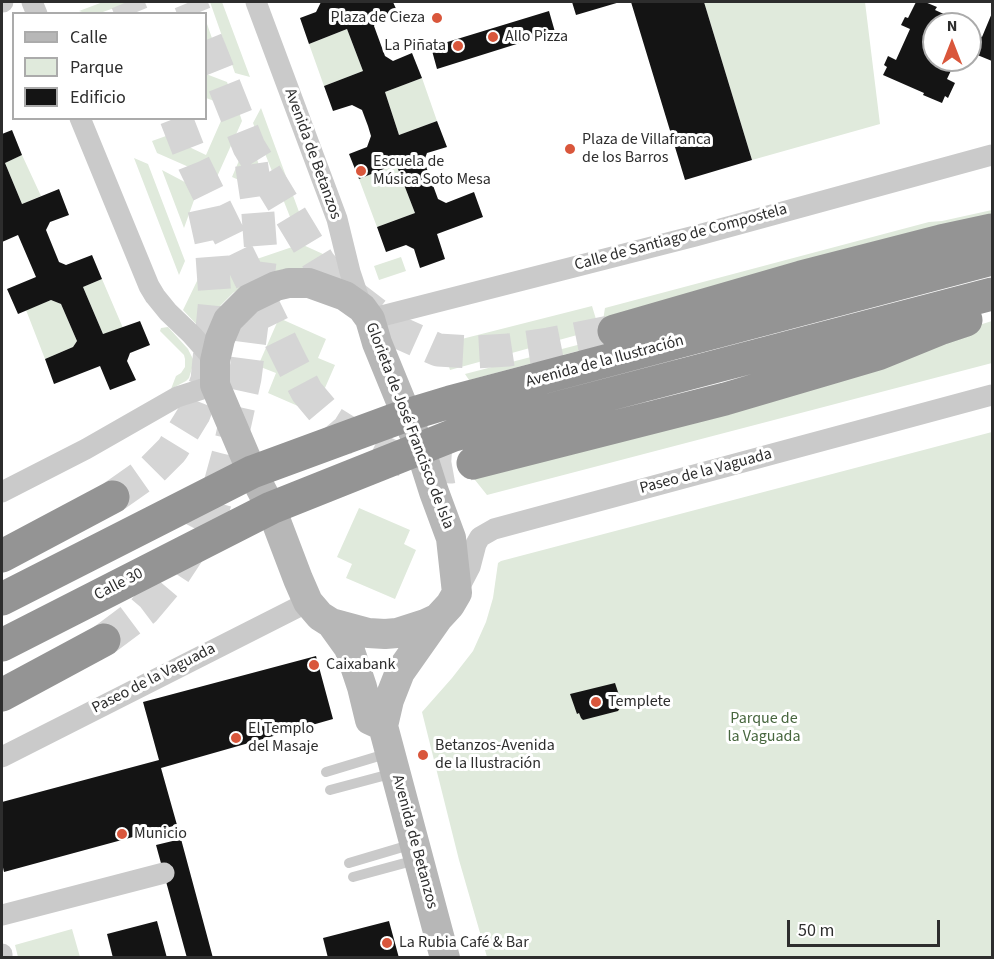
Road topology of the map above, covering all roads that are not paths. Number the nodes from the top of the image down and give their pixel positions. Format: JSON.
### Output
{"nodes":[{"id":1,"x":256,"y":2,"type":"edge"},
{"id":2,"x":81,"y":120,"type":"edge"},
{"id":3,"x":993,"y":155,"type":"edge"},
{"id":4,"x":993,"y":230,"type":"edge"},
{"id":5,"x":993,"y":259,"type":"edge"},
{"id":6,"x":993,"y":294,"type":"edge"},
{"id":7,"x":993,"y":311,"type":"edge"},
{"id":8,"x":366,"y":314,"type":"junction"},
{"id":9,"x":614,"y":331,"type":"tunnel mouth"},
{"id":10,"x":215,"y":373,"type":"junction"},
{"id":11,"x":993,"y":395,"type":"edge"},
{"id":12,"x":407,"y":415,"type":"junction"},
{"id":13,"x":420,"y":448,"type":"junction"},
{"id":14,"x":473,"y":463,"type":"tunnel mouth"},
{"id":15,"x":238,"y":478,"type":"junction"},
{"id":16,"x":2,"y":492,"type":"edge"},
{"id":17,"x":271,"y":508,"type":"junction"},
{"id":18,"x":237,"y":526,"type":"joint"},
{"id":19,"x":2,"y":550,"type":"edge"},
{"id":20,"x":2,"y":556,"type":"edge"},
{"id":21,"x":457,"y":593,"type":"junction"},
{"id":22,"x":2,"y":599,"type":"edge"},
{"id":23,"x":308,"y":602,"type":"junction"},
{"id":24,"x":438,"y":618,"type":"junction"},
{"id":25,"x":331,"y":623,"type":"junction"},
{"id":26,"x":104,"y":640,"type":"tunnel mouth"},
{"id":27,"x":2,"y":645,"type":"edge"},
{"id":28,"x":3,"y":694,"type":"edge"},
{"id":29,"x":389,"y":751,"type":"junction"},
{"id":30,"x":2,"y":757,"type":"edge"},
{"id":31,"x":326,"y":772,"type":"dead end"},
{"id":32,"x":330,"y":790,"type":"dead end"},
{"id":33,"x":416,"y":852,"type":"junction"},
{"id":34,"x":349,"y":863,"type":"dead end"},
{"id":35,"x":164,"y":873,"type":"dead end"},
{"id":36,"x":353,"y":877,"type":"dead end"},
{"id":37,"x":2,"y":915,"type":"edge"},
{"id":38,"x":445,"y":957,"type":"edge"}],
"edges":[{"from":1,"to":8,"type":"street","name":"Avenida de Betanzos"},
{"from":2,"to":10,"type":"street"},
{"from":3,"to":8,"type":"street","name":"Calle de Santiago de Compostela"},
{"from":4,"to":9,"type":"highway"},
{"from":5,"to":12,"type":"highway","name":"Avenida de la Ilustración"},
{"from":6,"to":13,"type":"highway","name":"Avenida de la Ilustración"},
{"from":7,"to":14,"type":"highway"},
{"from":8,"to":10,"type":"street","name":"Glorieta de José Francisco de Isla"},
{"from":8,"to":12,"type":"street","name":"Glorieta de José Francisco de Isla"},
{"from":10,"to":15,"type":"street"},
{"from":10,"to":16,"type":"street"},
{"from":11,"to":21,"type":"street","name":"Paseo de la Vaguada"},
{"from":12,"to":13,"type":"street","name":"Glorieta de José Francisco de Isla"},
{"from":12,"to":15,"type":"highway","name":"Avenida de la Ilustración"},
{"from":13,"to":17,"type":"highway","name":"Avenida de la Ilustración"},
{"from":13,"to":21,"type":"street","name":"Glorieta de José Francisco de Isla"},
{"from":15,"to":17,"type":"street"},
{"from":15,"to":22,"type":"highway"},
{"from":17,"to":18,"type":"highway","name":"Avenida de la Ilustración"},
{"from":17,"to":23,"type":"street"},
{"from":18,"to":27,"type":"highway","name":"Calle 30"},
{"from":19,"to":20,"type":"highway"},
{"from":21,"to":24,"type":"street"},
{"from":23,"to":25,"type":"street"},
{"from":23,"to":30,"type":"street","name":"Paseo de la Vaguada"},
{"from":24,"to":25,"type":"street"},
{"from":24,"to":29,"type":"street","name":"Avenida de Betanzos"},
{"from":25,"to":29,"type":"street","name":"Avenida de Betanzos"},
{"from":26,"to":28,"type":"highway"},
{"from":29,"to":31,"type":"lane"},
{"from":29,"to":32,"type":"lane"},
{"from":29,"to":33,"type":"street","name":"Avenida de Betanzos"},
{"from":33,"to":34,"type":"lane"},
{"from":33,"to":36,"type":"lane"},
{"from":33,"to":38,"type":"street","name":"Avenida de Betanzos"},
{"from":35,"to":37,"type":"street"}]}
